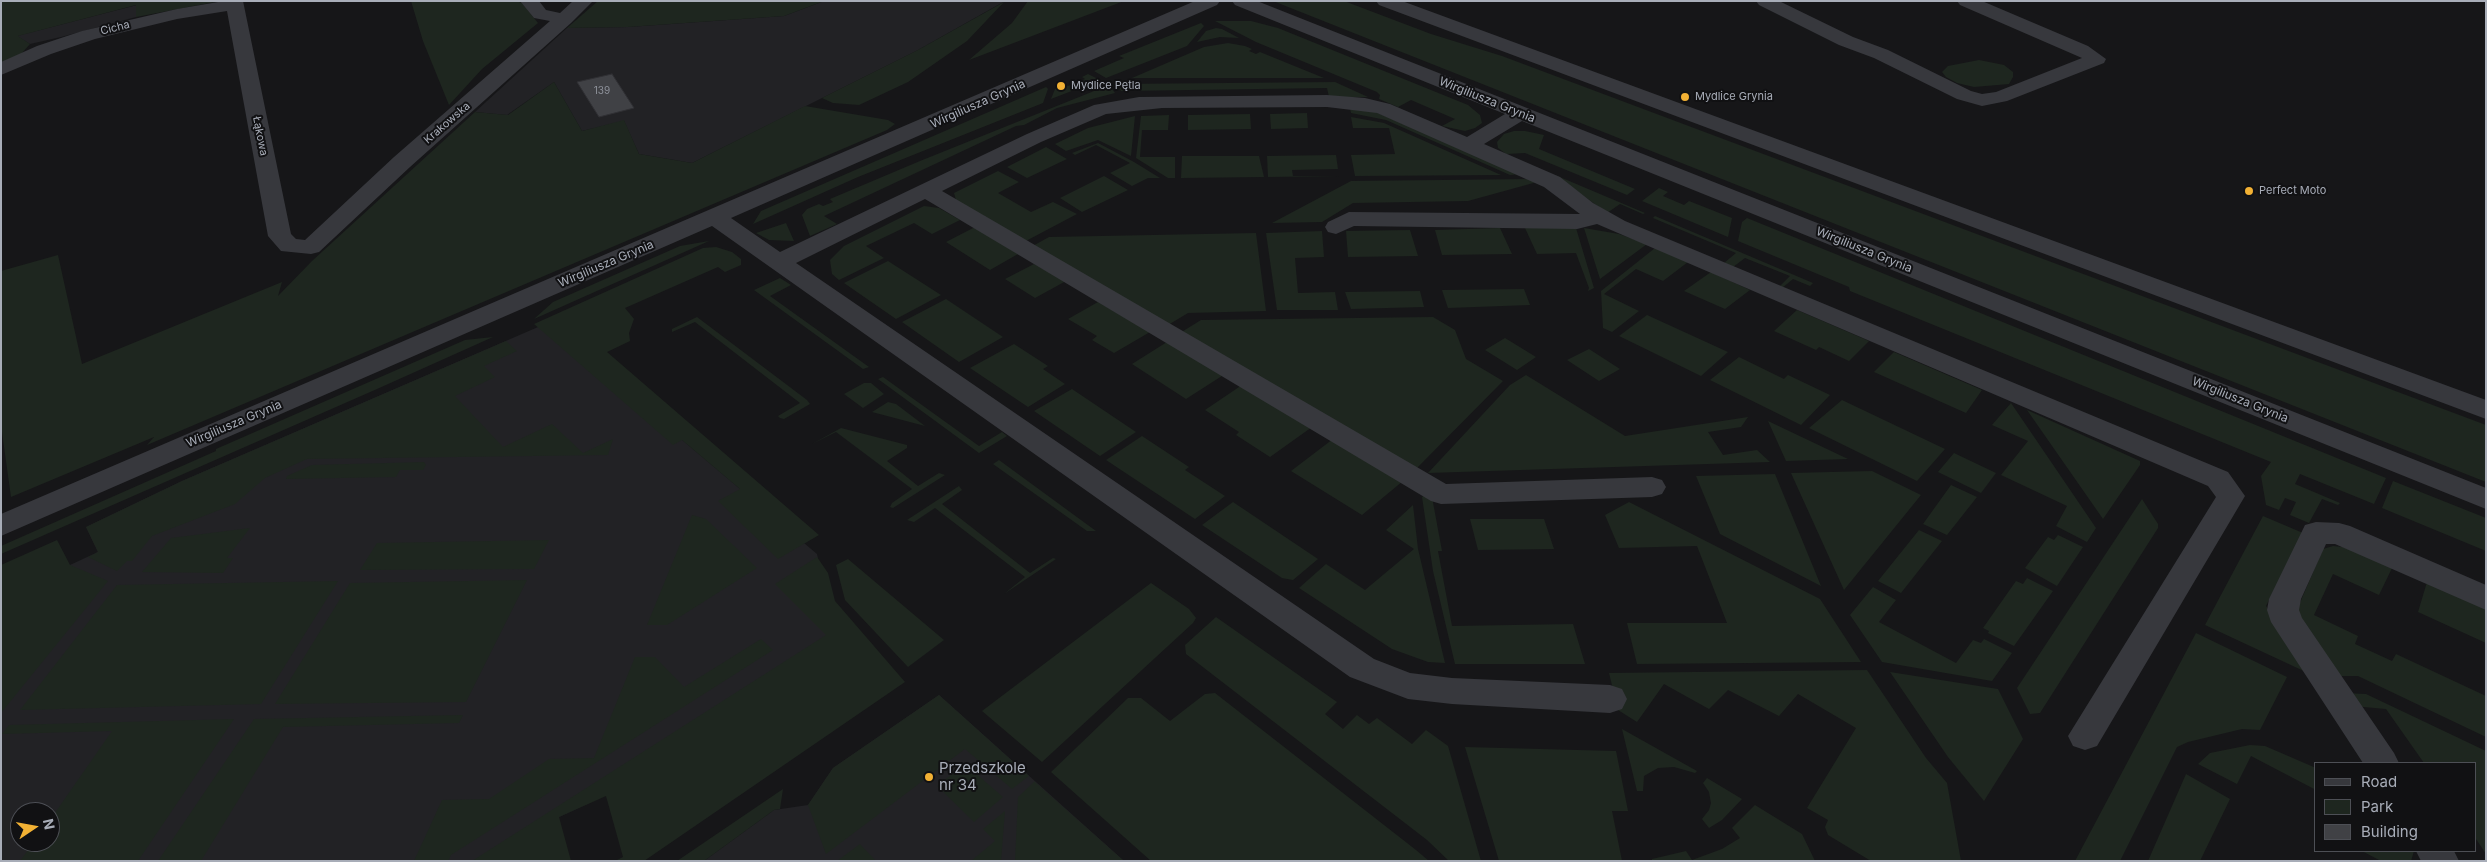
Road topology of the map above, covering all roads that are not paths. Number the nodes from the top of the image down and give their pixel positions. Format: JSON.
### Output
{"nodes":[{"id":1,"x":529,"y":1,"type":"edge"},
{"id":2,"x":584,"y":1,"type":"edge"},
{"id":3,"x":1211,"y":1,"type":"edge"},
{"id":4,"x":1241,"y":1,"type":"edge"},
{"id":5,"x":1385,"y":1,"type":"edge"},
{"id":6,"x":1765,"y":1,"type":"edge"},
{"id":7,"x":1966,"y":1,"type":"edge"},
{"id":8,"x":234,"y":3,"type":"edge"},
{"id":9,"x":565,"y":18,"type":"junction"},
{"id":10,"x":1,"y":69,"type":"edge"},
{"id":11,"x":1520,"y":113,"type":"junction"},
{"id":12,"x":1468,"y":145,"type":"junction"},
{"id":13,"x":925,"y":190,"type":"junction"},
{"id":14,"x":714,"y":217,"type":"junction"},
{"id":15,"x":1599,"y":217,"type":"junction"},
{"id":16,"x":1336,"y":227,"type":"dead end"},
{"id":17,"x":311,"y":247,"type":"joint"},
{"id":18,"x":779,"y":262,"type":"junction"},
{"id":19,"x":2486,"y":410,"type":"edge"},
{"id":20,"x":1652,"y":487,"type":"dead end"},
{"id":21,"x":2486,"y":498,"type":"edge"},
{"id":22,"x":1,"y":526,"type":"edge"},
{"id":23,"x":2486,"y":598,"type":"edge"},
{"id":24,"x":1610,"y":699,"type":"dead end"},
{"id":25,"x":2085,"y":736,"type":"dead end"},
{"id":26,"x":2381,"y":762,"type":"edge"}],
"edges":[{"from":1,"to":9,"type":"street"},
{"from":2,"to":9,"type":"street","name":"Krakowska"},
{"from":3,"to":14,"type":"street","name":"Wirgiliusza Grynia"},
{"from":4,"to":11,"type":"street","name":"Wirgiliusza Grynia"},
{"from":5,"to":19,"type":"street"},
{"from":6,"to":7,"type":"street"},
{"from":8,"to":10,"type":"street","name":"Cicha"},
{"from":8,"to":17,"type":"street","name":"Łąkowa"},
{"from":9,"to":17,"type":"street","name":"Krakowska"},
{"from":11,"to":12,"type":"street"},
{"from":11,"to":21,"type":"street","name":"Wirgiliusza Grynia"},
{"from":12,"to":13,"type":"street"},
{"from":12,"to":15,"type":"street"},
{"from":13,"to":18,"type":"street"},
{"from":13,"to":20,"type":"street"},
{"from":14,"to":18,"type":"street"},
{"from":14,"to":22,"type":"street","name":"Wirgiliusza Grynia"},
{"from":15,"to":16,"type":"street"},
{"from":15,"to":25,"type":"street"},
{"from":18,"to":24,"type":"street"},
{"from":23,"to":26,"type":"street"}]}
